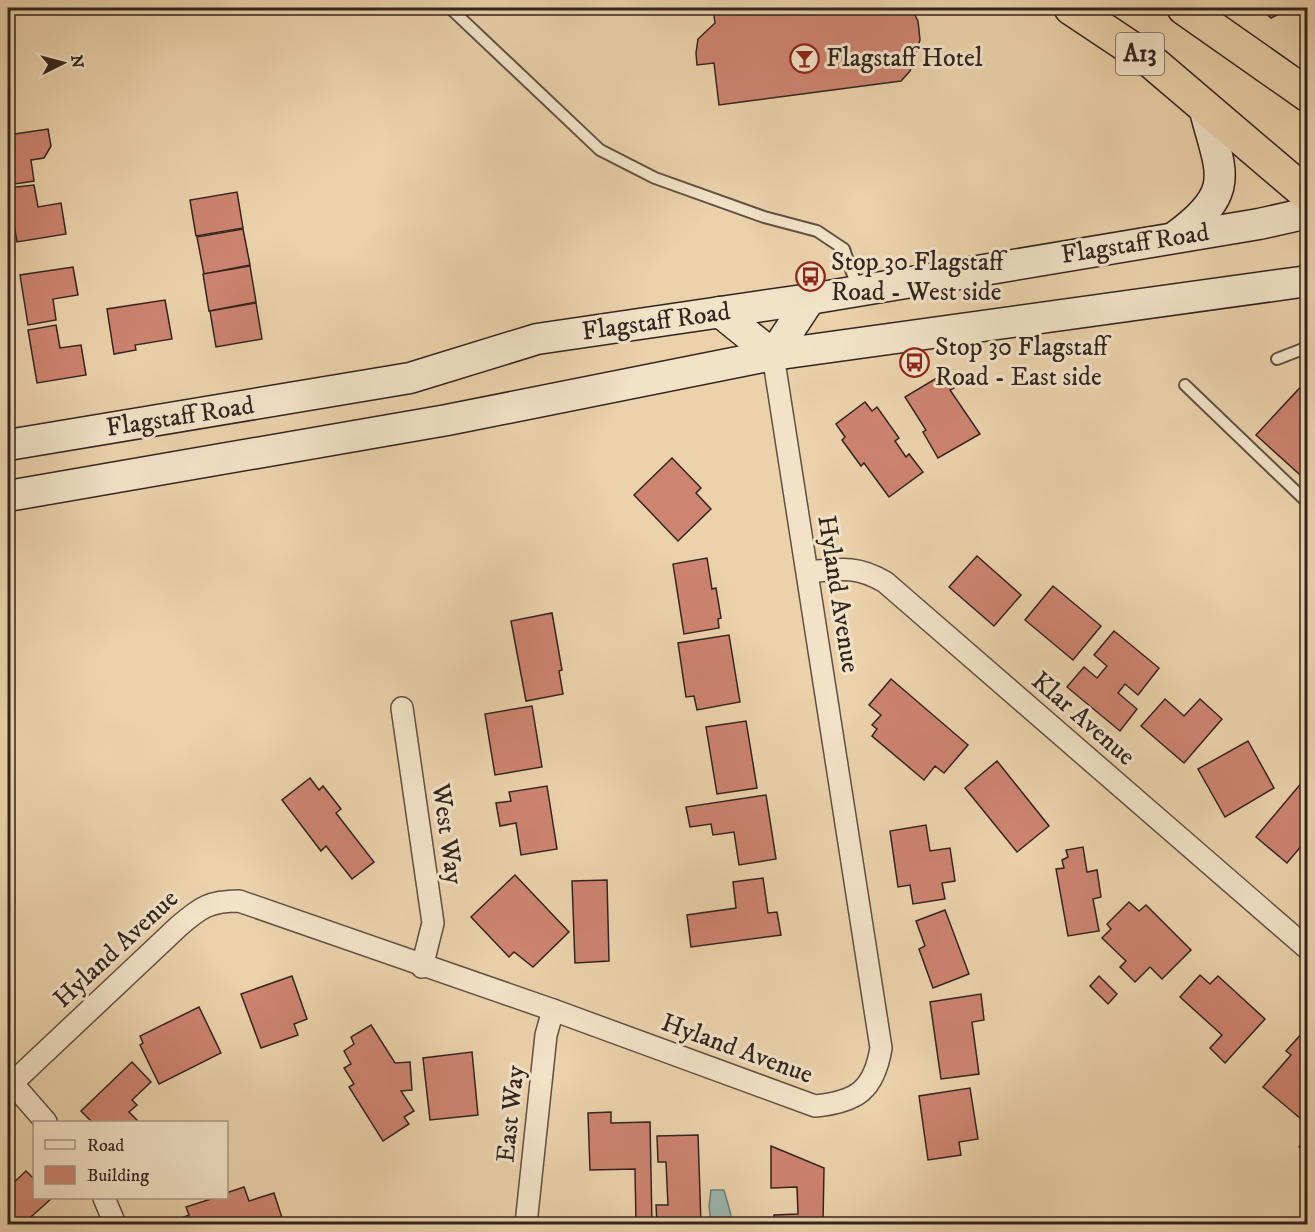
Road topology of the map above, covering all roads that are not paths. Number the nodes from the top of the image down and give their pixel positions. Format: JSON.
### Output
{"nodes":[{"id":1,"x":450,"y":8,"type":"edge"},
{"id":2,"x":1071,"y":8,"type":"edge"},
{"id":3,"x":1185,"y":8,"type":"edge"},
{"id":4,"x":1261,"y":61,"type":"junction"},
{"id":5,"x":1308,"y":75,"type":"edge"},
{"id":6,"x":1308,"y":95,"type":"edge"},
{"id":7,"x":1204,"y":107,"type":"junction"},
{"id":8,"x":1308,"y":195,"type":"edge"},
{"id":9,"x":1308,"y":213,"type":"edge"},
{"id":10,"x":1174,"y":238,"type":"junction"},
{"id":11,"x":1308,"y":281,"type":"edge"},
{"id":12,"x":858,"y":290,"type":"junction"},
{"id":13,"x":810,"y":299,"type":"junction"},
{"id":14,"x":720,"y":312,"type":"junction"},
{"id":15,"x":1308,"y":347,"type":"edge"},
{"id":16,"x":773,"y":355,"type":"junction"},
{"id":17,"x":1278,"y":358,"type":"dead end"},
{"id":18,"x":1185,"y":385,"type":"dead end"},
{"id":19,"x":8,"y":445,"type":"edge"},
{"id":20,"x":8,"y":496,"type":"edge"},
{"id":21,"x":1308,"y":503,"type":"edge"},
{"id":22,"x":808,"y":572,"type":"junction"},
{"id":23,"x":402,"y":708,"type":"dead end"},
{"id":24,"x":1308,"y":949,"type":"edge"},
{"id":25,"x":422,"y":967,"type":"junction"},
{"id":26,"x":553,"y":1010,"type":"junction"},
{"id":27,"x":10,"y":1085,"type":"edge"},
{"id":28,"x":45,"y":1121,"type":"edge"},
{"id":29,"x":105,"y":1199,"type":"edge"},
{"id":30,"x":115,"y":1224,"type":"edge"},
{"id":31,"x":526,"y":1224,"type":"edge"}],
"edges":[{"from":1,"to":12,"type":"lane"},
{"from":2,"to":7,"type":"highway","number":"A13"},
{"from":3,"to":4,"type":"highway","number":"A13"},
{"from":4,"to":5,"type":"highway","number":"A13"},
{"from":4,"to":6,"type":"highway","number":"A13"},
{"from":7,"to":8,"type":"highway","number":"A13"},
{"from":7,"to":10,"type":"main road"},
{"from":9,"to":10,"type":"main road","name":"Flagstaff Road"},
{"from":10,"to":12,"type":"main road","name":"Flagstaff Road"},
{"from":11,"to":16,"type":"main road","name":"Flagstaff Road"},
{"from":12,"to":13,"type":"main road","name":"Flagstaff Road"},
{"from":13,"to":14,"type":"main road","name":"Flagstaff Road"},
{"from":13,"to":16,"type":"main road"},
{"from":14,"to":16,"type":"main road"},
{"from":14,"to":19,"type":"main road","name":"Flagstaff Road"},
{"from":15,"to":17,"type":"lane"},
{"from":16,"to":20,"type":"main road","name":"Flagstaff Road"},
{"from":16,"to":22,"type":"street","name":"Hyland Avenue"},
{"from":18,"to":21,"type":"lane"},
{"from":22,"to":24,"type":"street","name":"Klar Avenue"},
{"from":22,"to":26,"type":"street","name":"Hyland Avenue"},
{"from":23,"to":25,"type":"street","name":"West Way"},
{"from":25,"to":26,"type":"street","name":"Hyland Avenue"},
{"from":25,"to":27,"type":"street","name":"Hyland Avenue"},
{"from":26,"to":31,"type":"street","name":"East Way"},
{"from":27,"to":28,"type":"street"},
{"from":29,"to":30,"type":"street"}]}
